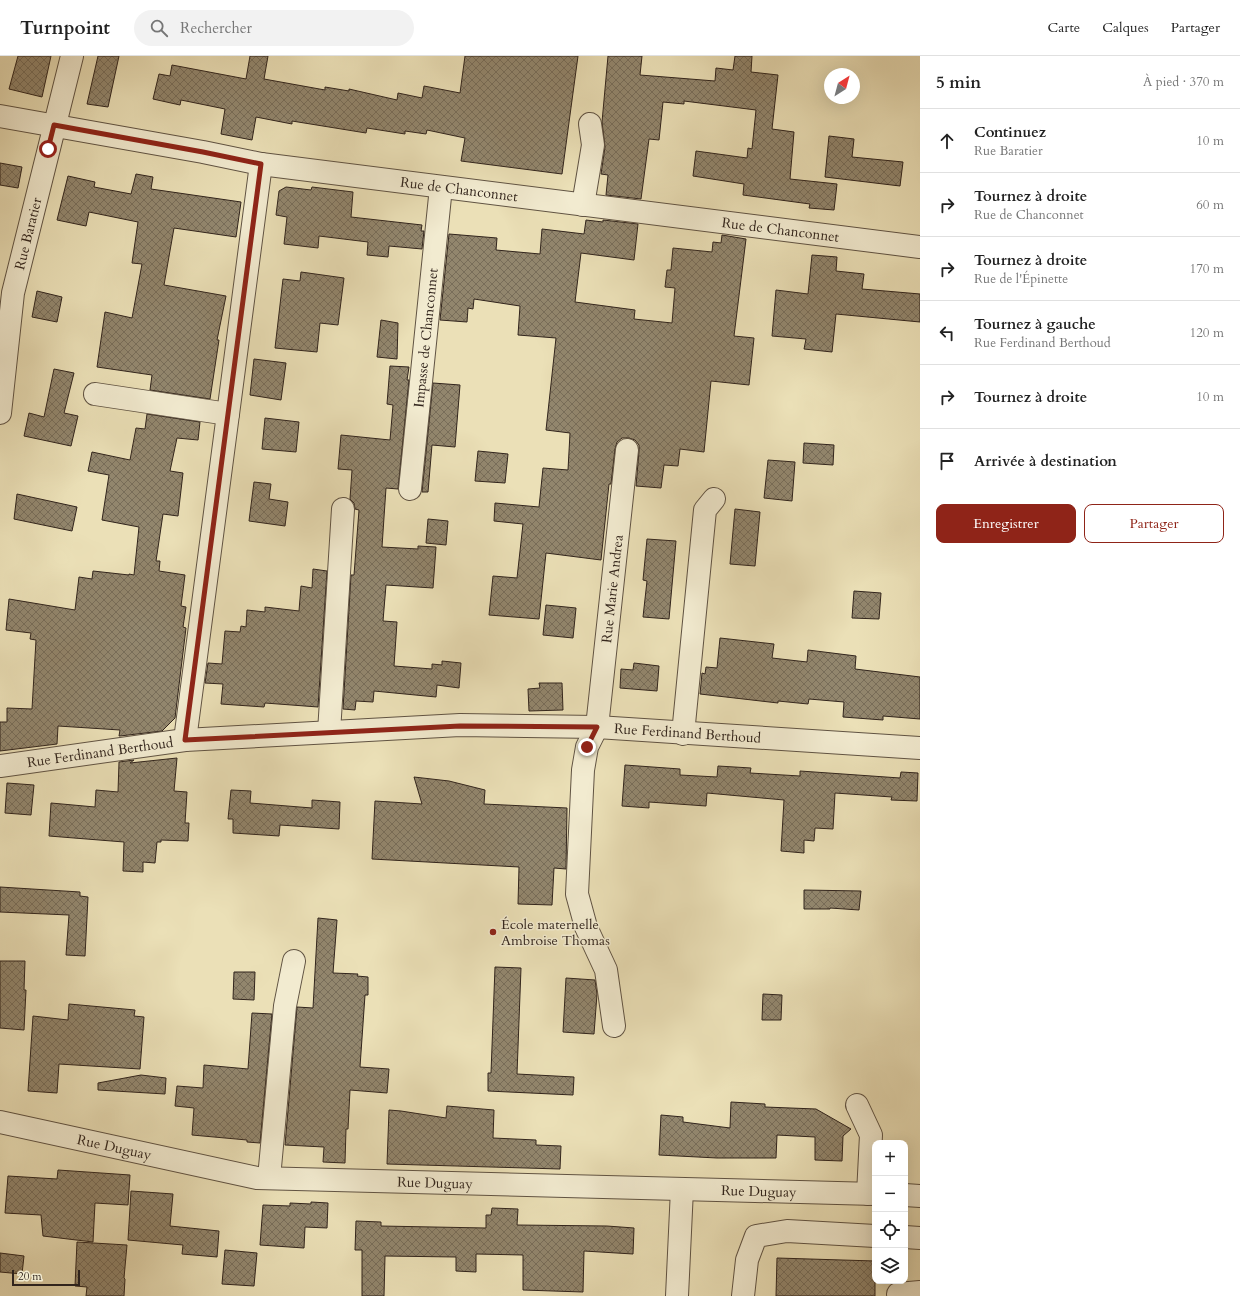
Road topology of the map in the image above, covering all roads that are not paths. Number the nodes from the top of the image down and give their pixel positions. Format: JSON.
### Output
{"nodes":[{"id":1,"x":72,"y":56,"type":"edge"},
{"id":2,"x":0,"y":116,"type":"edge"},
{"id":3,"x":590,"y":124,"type":"dead end"},
{"id":4,"x":54,"y":125,"type":"junction"},
{"id":5,"x":261,"y":164,"type":"junction"},
{"id":6,"x":441,"y":187,"type":"junction"},
{"id":7,"x":583,"y":205,"type":"junction"},
{"id":8,"x":920,"y":247,"type":"edge"},
{"id":9,"x":95,"y":394,"type":"dead end"},
{"id":10,"x":0,"y":413,"type":"edge"},
{"id":11,"x":228,"y":414,"type":"junction"},
{"id":12,"x":627,"y":450,"type":"dead end"},
{"id":13,"x":410,"y":489,"type":"dead end"},
{"id":14,"x":714,"y":499,"type":"dead end"},
{"id":15,"x":344,"y":510,"type":"dead end"},
{"id":16,"x":597,"y":727,"type":"junction"},
{"id":17,"x":329,"y":732,"type":"junction"},
{"id":18,"x":683,"y":734,"type":"junction"},
{"id":19,"x":185,"y":740,"type":"junction"},
{"id":20,"x":920,"y":748,"type":"edge"},
{"id":21,"x":0,"y":766,"type":"edge"},
{"id":22,"x":294,"y":961,"type":"dead end"},
{"id":23,"x":614,"y":1026,"type":"dead end"},
{"id":24,"x":857,"y":1105,"type":"dead end"},
{"id":25,"x":0,"y":1122,"type":"edge"},
{"id":26,"x":269,"y":1178,"type":"junction"},
{"id":27,"x":682,"y":1189,"type":"junction"},
{"id":28,"x":872,"y":1194,"type":"edge"},
{"id":29,"x":908,"y":1195,"type":"edge"},
{"id":30,"x":920,"y":1196,"type":"edge"},
{"id":31,"x":872,"y":1236,"type":"edge"},
{"id":32,"x":908,"y":1237,"type":"edge"},
{"id":33,"x":920,"y":1238,"type":"edge"},
{"id":34,"x":920,"y":1292,"type":"edge"},
{"id":35,"x":898,"y":1294,"type":"dead end"},
{"id":36,"x":677,"y":1296,"type":"edge"},
{"id":37,"x":743,"y":1296,"type":"edge"}],
"edges":[{"from":1,"to":4,"type":"street","name":"Rue Baratier"},
{"from":2,"to":4,"type":"street","name":"Rue de Chanconnet"},
{"from":3,"to":7,"type":"street"},
{"from":4,"to":5,"type":"street","name":"Rue de Chanconnet"},
{"from":4,"to":10,"type":"street","name":"Rue Baratier"},
{"from":5,"to":6,"type":"street","name":"Rue de Chanconnet"},
{"from":5,"to":11,"type":"street"},
{"from":6,"to":7,"type":"street","name":"Rue de Chanconnet"},
{"from":6,"to":13,"type":"street","name":"Impasse de Chanconnet"},
{"from":7,"to":8,"type":"street","name":"Rue de Chanconnet"},
{"from":9,"to":11,"type":"street"},
{"from":11,"to":19,"type":"street"},
{"from":12,"to":16,"type":"street","name":"Rue Marie Andrea"},
{"from":14,"to":18,"type":"street"},
{"from":15,"to":17,"type":"street"},
{"from":16,"to":17,"type":"street","name":"Rue Ferdinand Berthoud"},
{"from":16,"to":18,"type":"street","name":"Rue Ferdinand Berthoud"},
{"from":16,"to":23,"type":"street"},
{"from":17,"to":19,"type":"street","name":"Rue Ferdinand Berthoud"},
{"from":18,"to":20,"type":"street","name":"Rue Ferdinand Berthoud"},
{"from":19,"to":21,"type":"street","name":"Rue Ferdinand Berthoud"},
{"from":22,"to":26,"type":"street"},
{"from":24,"to":28,"type":"street"},
{"from":25,"to":26,"type":"street","name":"Rue Duguay"},
{"from":26,"to":27,"type":"street","name":"Rue Duguay"},
{"from":27,"to":28,"type":"street","name":"Rue Duguay"},
{"from":27,"to":36,"type":"street"},
{"from":29,"to":30,"type":"street"},
{"from":31,"to":37,"type":"street"},
{"from":32,"to":33,"type":"street"},
{"from":34,"to":35,"type":"street"}]}
